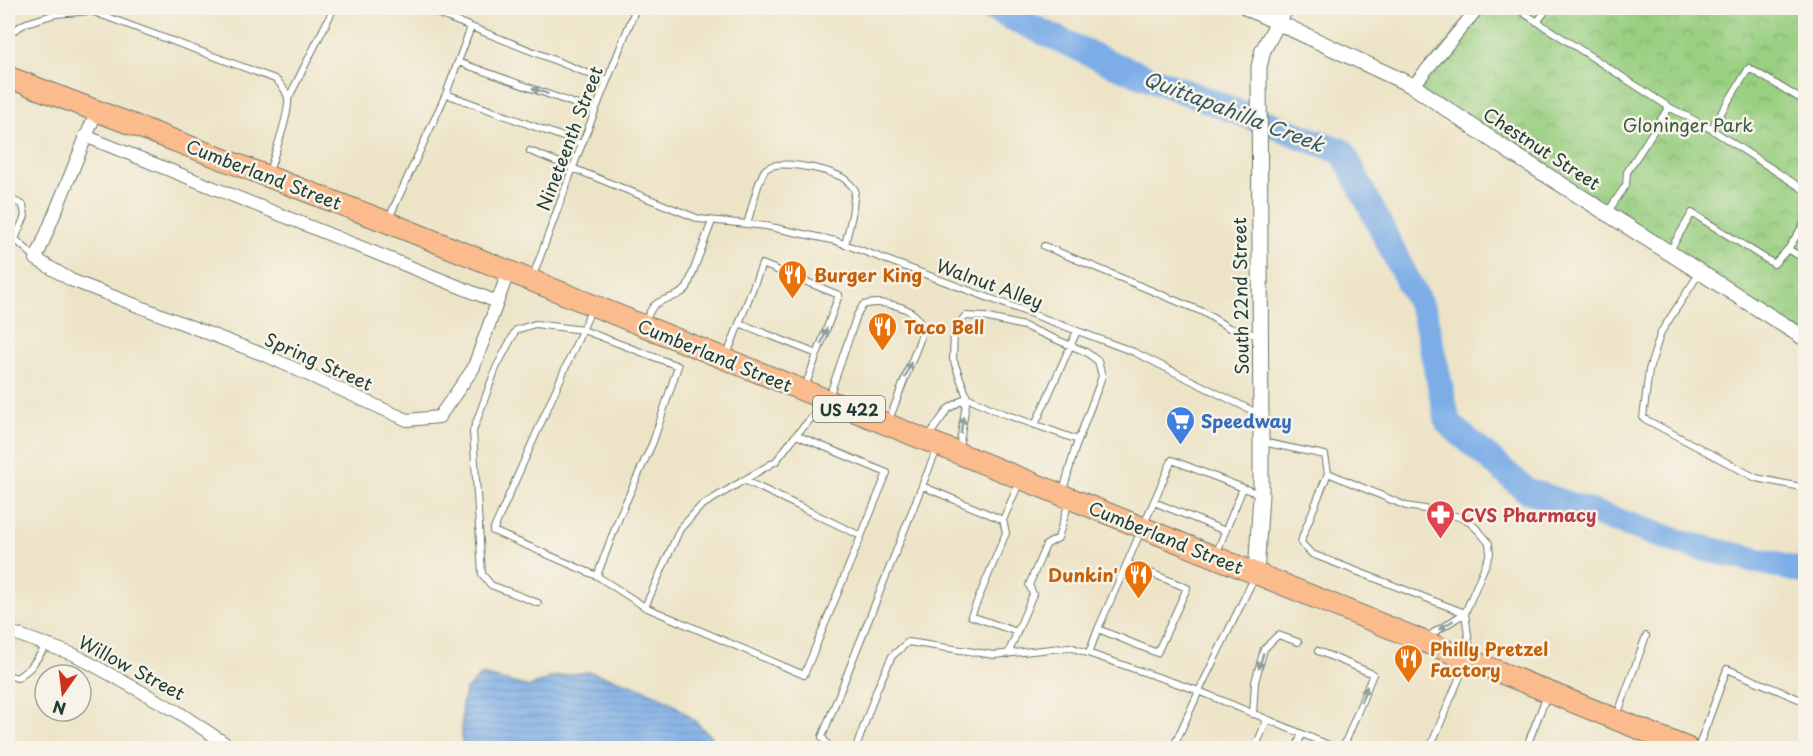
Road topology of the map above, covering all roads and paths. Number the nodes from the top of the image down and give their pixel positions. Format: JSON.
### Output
{"nodes":[{"id":1,"x":334,"y":8,"type":"edge"},
{"id":2,"x":424,"y":8,"type":"edge"},
{"id":3,"x":636,"y":8,"type":"edge"},
{"id":4,"x":1247,"y":8,"type":"edge"},
{"id":5,"x":1289,"y":8,"type":"edge"},
{"id":6,"x":1478,"y":8,"type":"edge"},
{"id":7,"x":1516,"y":8,"type":"edge"},
{"id":8,"x":1548,"y":8,"type":"edge"},
{"id":9,"x":1278,"y":22,"type":"junction"},
{"id":10,"x":1537,"y":22,"type":"junction"},
{"id":11,"x":471,"y":27,"type":"junction"},
{"id":12,"x":8,"y":34,"type":"edge"},
{"id":13,"x":458,"y":62,"type":"junction"},
{"id":14,"x":8,"y":77,"type":"edge"},
{"id":15,"x":607,"y":81,"type":"junction"},
{"id":16,"x":1413,"y":86,"type":"junction"},
{"id":17,"x":446,"y":93,"type":"junction"},
{"id":18,"x":288,"y":99,"type":"junction"},
{"id":19,"x":1806,"y":102,"type":"edge"},
{"id":20,"x":1669,"y":107,"type":"junction"},
{"id":21,"x":97,"y":110,"type":"junction"},
{"id":22,"x":595,"y":111,"type":"junction"},
{"id":23,"x":1711,"y":129,"type":"junction"},
{"id":24,"x":86,"y":136,"type":"junction"},
{"id":25,"x":582,"y":144,"type":"junction"},
{"id":26,"x":530,"y":151,"type":"dead end"},
{"id":27,"x":573,"y":168,"type":"junction"},
{"id":28,"x":268,"y":176,"type":"junction"},
{"id":29,"x":1806,"y":191,"type":"edge"},
{"id":30,"x":8,"y":198,"type":"edge"},
{"id":31,"x":1607,"y":213,"type":"junction"},
{"id":32,"x":712,"y":221,"type":"junction"},
{"id":33,"x":1806,"y":221,"type":"edge"},
{"id":34,"x":387,"y":222,"type":"junction"},
{"id":35,"x":747,"y":224,"type":"junction"},
{"id":36,"x":8,"y":236,"type":"edge"},
{"id":37,"x":15,"y":239,"type":"junction"},
{"id":38,"x":845,"y":245,"type":"junction"},
{"id":39,"x":1044,"y":246,"type":"dead end"},
{"id":40,"x":1788,"y":249,"type":"junction"},
{"id":41,"x":1668,"y":252,"type":"junction"},
{"id":42,"x":36,"y":259,"type":"junction"},
{"id":43,"x":1806,"y":260,"type":"edge"},
{"id":44,"x":508,"y":270,"type":"junction"},
{"id":45,"x":1700,"y":272,"type":"junction"},
{"id":46,"x":532,"y":280,"type":"junction"},
{"id":47,"x":497,"y":302,"type":"junction"},
{"id":48,"x":594,"y":305,"type":"junction"},
{"id":49,"x":739,"y":323,"type":"junction"},
{"id":50,"x":643,"y":325,"type":"junction"},
{"id":51,"x":583,"y":330,"type":"junction"},
{"id":52,"x":1077,"y":331,"type":"junction"},
{"id":53,"x":1260,"y":336,"type":"junction"},
{"id":54,"x":1806,"y":339,"type":"edge"},
{"id":55,"x":1071,"y":346,"type":"junction"},
{"id":56,"x":817,"y":354,"type":"junction"},
{"id":57,"x":725,"y":359,"type":"junction"},
{"id":58,"x":803,"y":391,"type":"junction"},
{"id":59,"x":967,"y":397,"type":"junction"},
{"id":60,"x":828,"y":400,"type":"junction"},
{"id":61,"x":1261,"y":416,"type":"junction"},
{"id":62,"x":887,"y":425,"type":"junction"},
{"id":63,"x":1035,"y":425,"type":"junction"},
{"id":64,"x":796,"y":435,"type":"junction"},
{"id":65,"x":1078,"y":440,"type":"junction"},
{"id":66,"x":1261,"y":442,"type":"junction"},
{"id":67,"x":941,"y":447,"type":"junction"},
{"id":68,"x":1328,"y":473,"type":"junction"},
{"id":69,"x":1021,"y":478,"type":"junction"},
{"id":70,"x":744,"y":480,"type":"junction"},
{"id":71,"x":922,"y":486,"type":"junction"},
{"id":72,"x":1243,"y":488,"type":"junction"},
{"id":73,"x":1806,"y":488,"type":"edge"},
{"id":74,"x":1261,"y":495,"type":"junction"},
{"id":75,"x":1066,"y":496,"type":"junction"},
{"id":76,"x":1154,"y":502,"type":"junction"},
{"id":77,"x":1003,"y":520,"type":"junction"},
{"id":78,"x":479,"y":527,"type":"junction"},
{"id":79,"x":1143,"y":527,"type":"junction"},
{"id":80,"x":494,"y":531,"type":"junction"},
{"id":81,"x":1225,"y":531,"type":"junction"},
{"id":82,"x":861,"y":536,"type":"junction"},
{"id":83,"x":1214,"y":557,"type":"junction"},
{"id":84,"x":1126,"y":563,"type":"junction"},
{"id":85,"x":1256,"y":574,"type":"junction"},
{"id":86,"x":597,"y":576,"type":"junction"},
{"id":87,"x":538,"y":603,"type":"dead end"},
{"id":88,"x":645,"y":607,"type":"junction"},
{"id":89,"x":1465,"y":613,"type":"junction"},
{"id":90,"x":1098,"y":629,"type":"junction"},
{"id":91,"x":8,"y":631,"type":"edge"},
{"id":92,"x":1017,"y":632,"type":"junction"},
{"id":93,"x":1646,"y":636,"type":"dead end"},
{"id":94,"x":1422,"y":640,"type":"junction"},
{"id":95,"x":1298,"y":642,"type":"dead end"},
{"id":96,"x":46,"y":645,"type":"junction"},
{"id":97,"x":1318,"y":651,"type":"dead end"},
{"id":98,"x":1089,"y":653,"type":"junction"},
{"id":99,"x":1008,"y":654,"type":"junction"},
{"id":100,"x":1470,"y":660,"type":"junction"},
{"id":101,"x":8,"y":675,"type":"edge"},
{"id":102,"x":1199,"y":691,"type":"junction"},
{"id":103,"x":1548,"y":692,"type":"junction"},
{"id":104,"x":1806,"y":702,"type":"edge"},
{"id":105,"x":1253,"y":714,"type":"junction"},
{"id":106,"x":1267,"y":720,"type":"junction"},
{"id":107,"x":1616,"y":720,"type":"junction"},
{"id":108,"x":1302,"y":734,"type":"junction"},
{"id":109,"x":232,"y":748,"type":"edge"},
{"id":110,"x":830,"y":748,"type":"edge"},
{"id":111,"x":856,"y":748,"type":"edge"},
{"id":112,"x":1173,"y":748,"type":"edge"},
{"id":113,"x":1255,"y":748,"type":"edge"},
{"id":114,"x":1296,"y":748,"type":"edge"},
{"id":115,"x":1336,"y":748,"type":"edge"},
{"id":116,"x":1342,"y":748,"type":"edge"},
{"id":117,"x":1430,"y":748,"type":"edge"},
{"id":118,"x":1526,"y":748,"type":"edge"},
{"id":119,"x":1686,"y":748,"type":"edge"}],
"edges":[{"from":1,"to":18,"type":"lane"},
{"from":2,"to":11,"type":"lane"},
{"from":3,"to":15,"type":"lane","name":"Nineteenth Street"},
{"from":4,"to":9,"type":"street","name":"Chestnut Street"},
{"from":5,"to":9,"type":"street"},
{"from":6,"to":16,"type":"street"},
{"from":7,"to":10,"type":"lane"},
{"from":8,"to":10,"type":"lane"},
{"from":9,"to":16,"type":"street","name":"Chestnut Street"},
{"from":9,"to":53,"type":"street","name":"South 22nd Street"},
{"from":10,"to":20,"type":"lane"},
{"from":11,"to":13,"type":"lane"},
{"from":11,"to":15,"type":"lane"},
{"from":12,"to":18,"type":"lane"},
{"from":13,"to":17,"type":"lane"},
{"from":22,"to":13,"type":"lane","one_way":true},
{"from":14,"to":21,"type":"highway","name":"Cumberland Street","number":"US 422"},
{"from":15,"to":22,"type":"lane","name":"Nineteenth Street"},
{"from":16,"to":31,"type":"street","name":"Chestnut Street"},
{"from":17,"to":25,"type":"lane"},
{"from":17,"to":34,"type":"lane"},
{"from":18,"to":28,"type":"lane"},
{"from":19,"to":23,"type":"lane"},
{"from":20,"to":23,"type":"lane"},
{"from":20,"to":31,"type":"lane"},
{"from":21,"to":24,"type":"street"},
{"from":21,"to":28,"type":"highway","name":"Cumberland Street","number":"US 422"},
{"from":22,"to":25,"type":"lane","name":"Nineteenth Street"},
{"from":23,"to":29,"type":"lane"},
{"from":24,"to":42,"type":"street"},
{"from":24,"to":47,"type":"street"},
{"from":25,"to":27,"type":"lane","name":"Nineteenth Street"},
{"from":26,"to":27,"type":"lane","name":"Walnut Alley"},
{"from":27,"to":32,"type":"lane","name":"Walnut Alley"},
{"from":27,"to":46,"type":"lane","name":"Nineteenth Street"},
{"from":28,"to":34,"type":"highway","name":"Cumberland Street","number":"US 422"},
{"from":30,"to":37,"type":"lane"},
{"from":31,"to":41,"type":"street","name":"Chestnut Street"},
{"from":32,"to":35,"type":"lane","name":"Walnut Alley"},
{"from":32,"to":50,"type":"lane"},
{"from":33,"to":40,"type":"lane"},
{"from":34,"to":44,"type":"highway","name":"Cumberland Street","number":"US 422"},
{"from":35,"to":38,"type":"lane","name":"Walnut Alley"},
{"from":35,"to":38,"type":"lane"},
{"from":36,"to":37,"type":"lane"},
{"from":37,"to":42,"type":"lane"},
{"from":38,"to":52,"type":"lane","name":"Walnut Alley"},
{"from":39,"to":53,"type":"lane"},
{"from":40,"to":41,"type":"lane"},
{"from":40,"to":43,"type":"lane"},
{"from":41,"to":45,"type":"street","name":"Chestnut Street"},
{"from":42,"to":47,"type":"street","name":"Spring Street"},
{"from":44,"to":46,"type":"highway","name":"Cumberland Street","number":"US 422"},
{"from":44,"to":47,"type":"street","name":"Spring Street"},
{"from":45,"to":54,"type":"street","name":"Chestnut Street"},
{"from":45,"to":73,"type":"lane"},
{"from":46,"to":48,"type":"highway","name":"Cumberland Street","number":"US 422"},
{"from":48,"to":50,"type":"highway","name":"Cumberland Street","number":"US 422"},
{"from":48,"to":51,"type":"lane"},
{"from":49,"to":56,"type":"lane"},
{"from":56,"to":49,"type":"lane","one_way":true},
{"from":49,"to":57,"type":"lane"},
{"from":50,"to":57,"type":"highway","name":"Cumberland Street","number":"US 422"},
{"from":51,"to":78,"type":"lane"},
{"from":51,"to":80,"type":"lane"},
{"from":51,"to":86,"type":"lane"},
{"from":52,"to":55,"type":"lane"},
{"from":52,"to":61,"type":"lane","name":"Walnut Alley"},
{"from":53,"to":61,"type":"street","name":"South 22nd Street"},
{"from":55,"to":59,"type":"lane"},
{"from":55,"to":63,"type":"lane"},
{"from":55,"to":65,"type":"lane"},
{"from":56,"to":58,"type":"lane"},
{"from":57,"to":58,"type":"highway","name":"Cumberland Street","number":"US 422"},
{"from":58,"to":60,"type":"highway","name":"Cumberland Street","number":"US 422"},
{"from":59,"to":63,"type":"lane"},
{"from":67,"to":59,"type":"lane","one_way":true},
{"from":59,"to":67,"type":"lane"},
{"from":60,"to":62,"type":"highway","name":"Cumberland Street","number":"US 422"},
{"from":62,"to":60,"type":"lane","one_way":true},
{"from":60,"to":64,"type":"lane"},
{"from":61,"to":66,"type":"street","name":"South 22nd Street"},
{"from":62,"to":67,"type":"highway","name":"Cumberland Street","number":"US 422"},
{"from":63,"to":65,"type":"lane"},
{"from":64,"to":70,"type":"lane"},
{"from":64,"to":82,"type":"lane"},
{"from":65,"to":75,"type":"lane"},
{"from":66,"to":68,"type":"lane"},
{"from":66,"to":74,"type":"street","name":"South 22nd Street"},
{"from":67,"to":69,"type":"highway","name":"Cumberland Street","number":"US 422"},
{"from":67,"to":71,"type":"lane"},
{"from":68,"to":89,"type":"lane"},
{"from":68,"to":89,"type":"lane"},
{"from":69,"to":75,"type":"highway","name":"Cumberland Street","number":"US 422"},
{"from":69,"to":77,"type":"lane"},
{"from":70,"to":82,"type":"lane"},
{"from":70,"to":88,"type":"lane"},
{"from":71,"to":77,"type":"lane"},
{"from":71,"to":110,"type":"lane"},
{"from":72,"to":74,"type":"lane"},
{"from":72,"to":76,"type":"lane"},
{"from":72,"to":81,"type":"lane"},
{"from":74,"to":85,"type":"street","name":"South 22nd Street"},
{"from":75,"to":79,"type":"highway","name":"Cumberland Street","number":"US 422"},
{"from":75,"to":92,"type":"lane"},
{"from":76,"to":79,"type":"lane"},
{"from":76,"to":81,"type":"lane"},
{"from":77,"to":92,"type":"lane"},
{"from":78,"to":80,"type":"lane"},
{"from":78,"to":87,"type":"lane"},
{"from":79,"to":83,"type":"highway","name":"Cumberland Street","number":"US 422"},
{"from":79,"to":84,"type":"lane"},
{"from":80,"to":86,"type":"lane"},
{"from":81,"to":83,"type":"lane"},
{"from":82,"to":88,"type":"lane"},
{"from":83,"to":85,"type":"highway","name":"Cumberland Street","number":"US 422"},
{"from":84,"to":90,"type":"lane"},
{"from":84,"to":90,"type":"lane"},
{"from":85,"to":94,"type":"highway","name":"Cumberland Street","number":"US 422"},
{"from":85,"to":102,"type":"lane"},
{"from":86,"to":88,"type":"lane"},
{"from":89,"to":94,"type":"lane","one_way":true},
{"from":89,"to":100,"type":"lane"},
{"from":90,"to":98,"type":"lane"},
{"from":91,"to":96,"type":"street","name":"Willow Street"},
{"from":92,"to":99,"type":"lane"},
{"from":93,"to":107,"type":"lane"},
{"from":94,"to":100,"type":"highway","name":"Cumberland Street","number":"US 422"},
{"from":95,"to":105,"type":"lane","one_way":true},
{"from":96,"to":101,"type":"lane"},
{"from":96,"to":109,"type":"street","name":"Willow Street"},
{"from":116,"to":97,"type":"lane","one_way":true},
{"from":98,"to":99,"type":"lane"},
{"from":98,"to":102,"type":"lane"},
{"from":99,"to":111,"type":"lane"},
{"from":100,"to":103,"type":"highway","name":"Cumberland Street","number":"US 422"},
{"from":100,"to":117,"type":"lane"},
{"from":102,"to":105,"type":"lane"},
{"from":102,"to":112,"type":"lane"},
{"from":103,"to":107,"type":"highway","name":"Cumberland Street","number":"US 422"},
{"from":103,"to":118,"type":"lane"},
{"from":104,"to":119,"type":"lane"},
{"from":105,"to":106,"type":"lane"},
{"from":106,"to":108,"type":"lane"},
{"from":106,"to":113,"type":"lane"},
{"from":107,"to":119,"type":"highway","name":"Cumberland Street","number":"US 422"},
{"from":108,"to":114,"type":"lane"},
{"from":108,"to":115,"type":"lane"}]}
